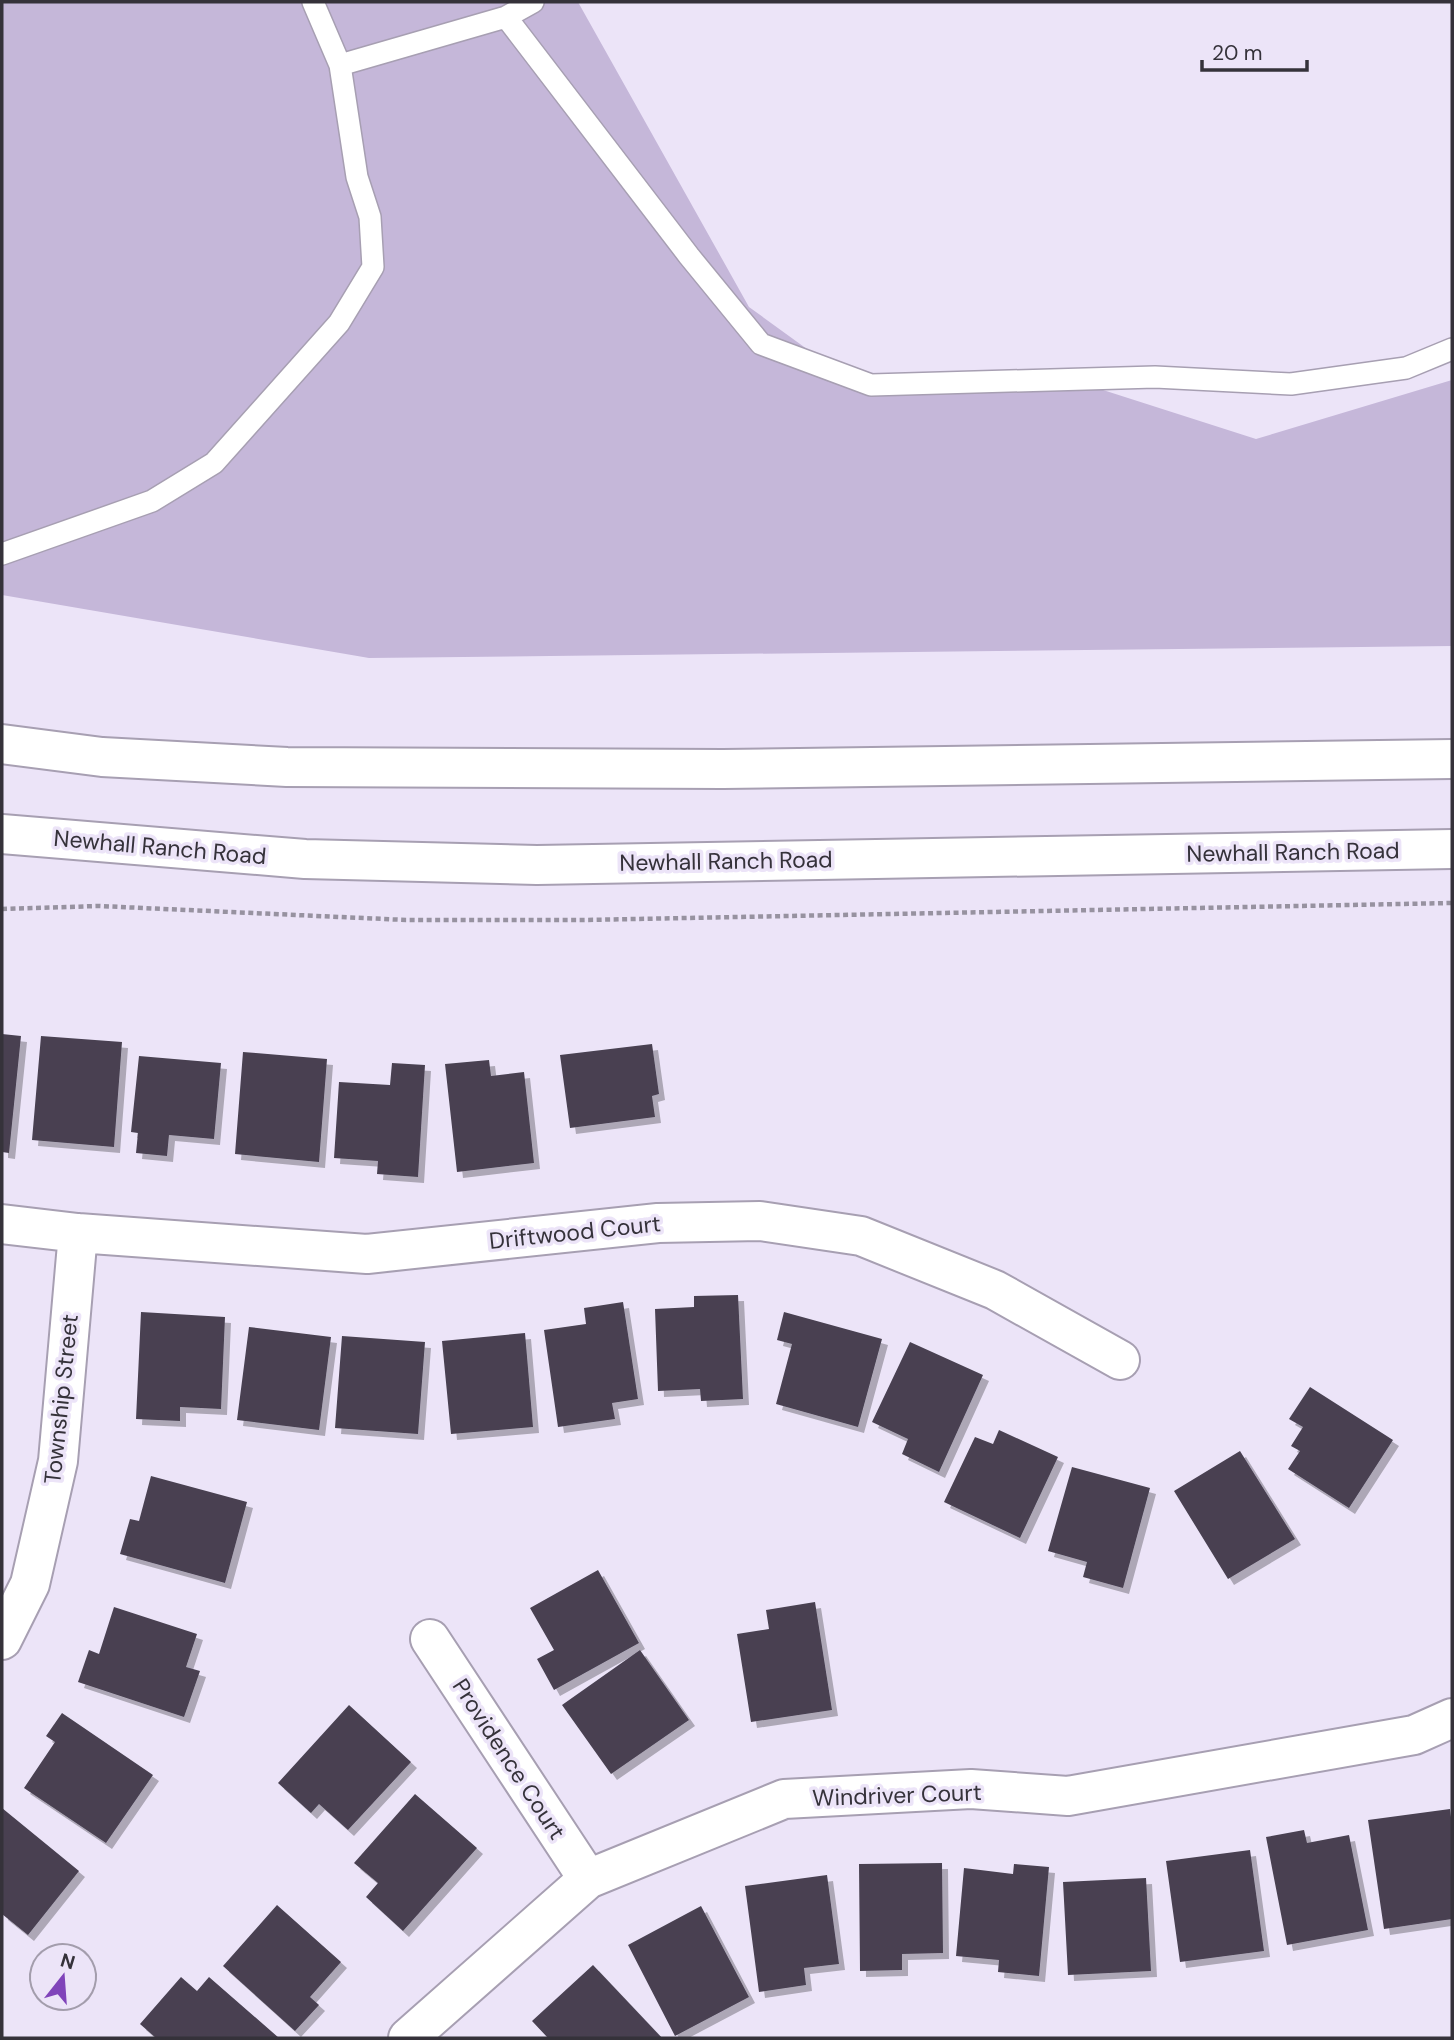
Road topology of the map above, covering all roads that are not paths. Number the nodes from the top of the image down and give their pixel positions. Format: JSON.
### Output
{"nodes":[{"id":1,"x":313,"y":2,"type":"edge"},
{"id":2,"x":533,"y":2,"type":"edge"},
{"id":3,"x":506,"y":17,"type":"junction"},
{"id":4,"x":340,"y":65,"type":"junction"},
{"id":5,"x":1452,"y":349,"type":"edge"},
{"id":6,"x":2,"y":554,"type":"edge"},
{"id":7,"x":2,"y":744,"type":"edge"},
{"id":8,"x":1452,"y":759,"type":"edge"},
{"id":9,"x":2,"y":834,"type":"edge"},
{"id":10,"x":1452,"y":849,"type":"edge"},
{"id":11,"x":2,"y":1224,"type":"edge"},
{"id":12,"x":78,"y":1233,"type":"junction"},
{"id":13,"x":1120,"y":1360,"type":"dead end"},
{"id":14,"x":430,"y":1639,"type":"dead end"},
{"id":15,"x":2,"y":1640,"type":"edge"},
{"id":16,"x":1452,"y":1718,"type":"edge"},
{"id":17,"x":588,"y":1878,"type":"junction"},
{"id":18,"x":408,"y":2038,"type":"edge"}],
"edges":[{"from":1,"to":4,"type":"lane"},
{"from":2,"to":3,"type":"lane"},
{"from":3,"to":4,"type":"lane"},
{"from":3,"to":5,"type":"lane"},
{"from":4,"to":6,"type":"lane"},
{"from":7,"to":8,"type":"street"},
{"from":9,"to":10,"type":"street","name":"Newhall Ranch Road"},
{"from":11,"to":12,"type":"street","name":"Driftwood Court"},
{"from":12,"to":13,"type":"street","name":"Driftwood Court"},
{"from":12,"to":15,"type":"street","name":"Township Street"},
{"from":14,"to":17,"type":"street","name":"Providence Court"},
{"from":16,"to":17,"type":"street","name":"Windriver Court"},
{"from":17,"to":18,"type":"street","name":"Windriver Court"}]}
